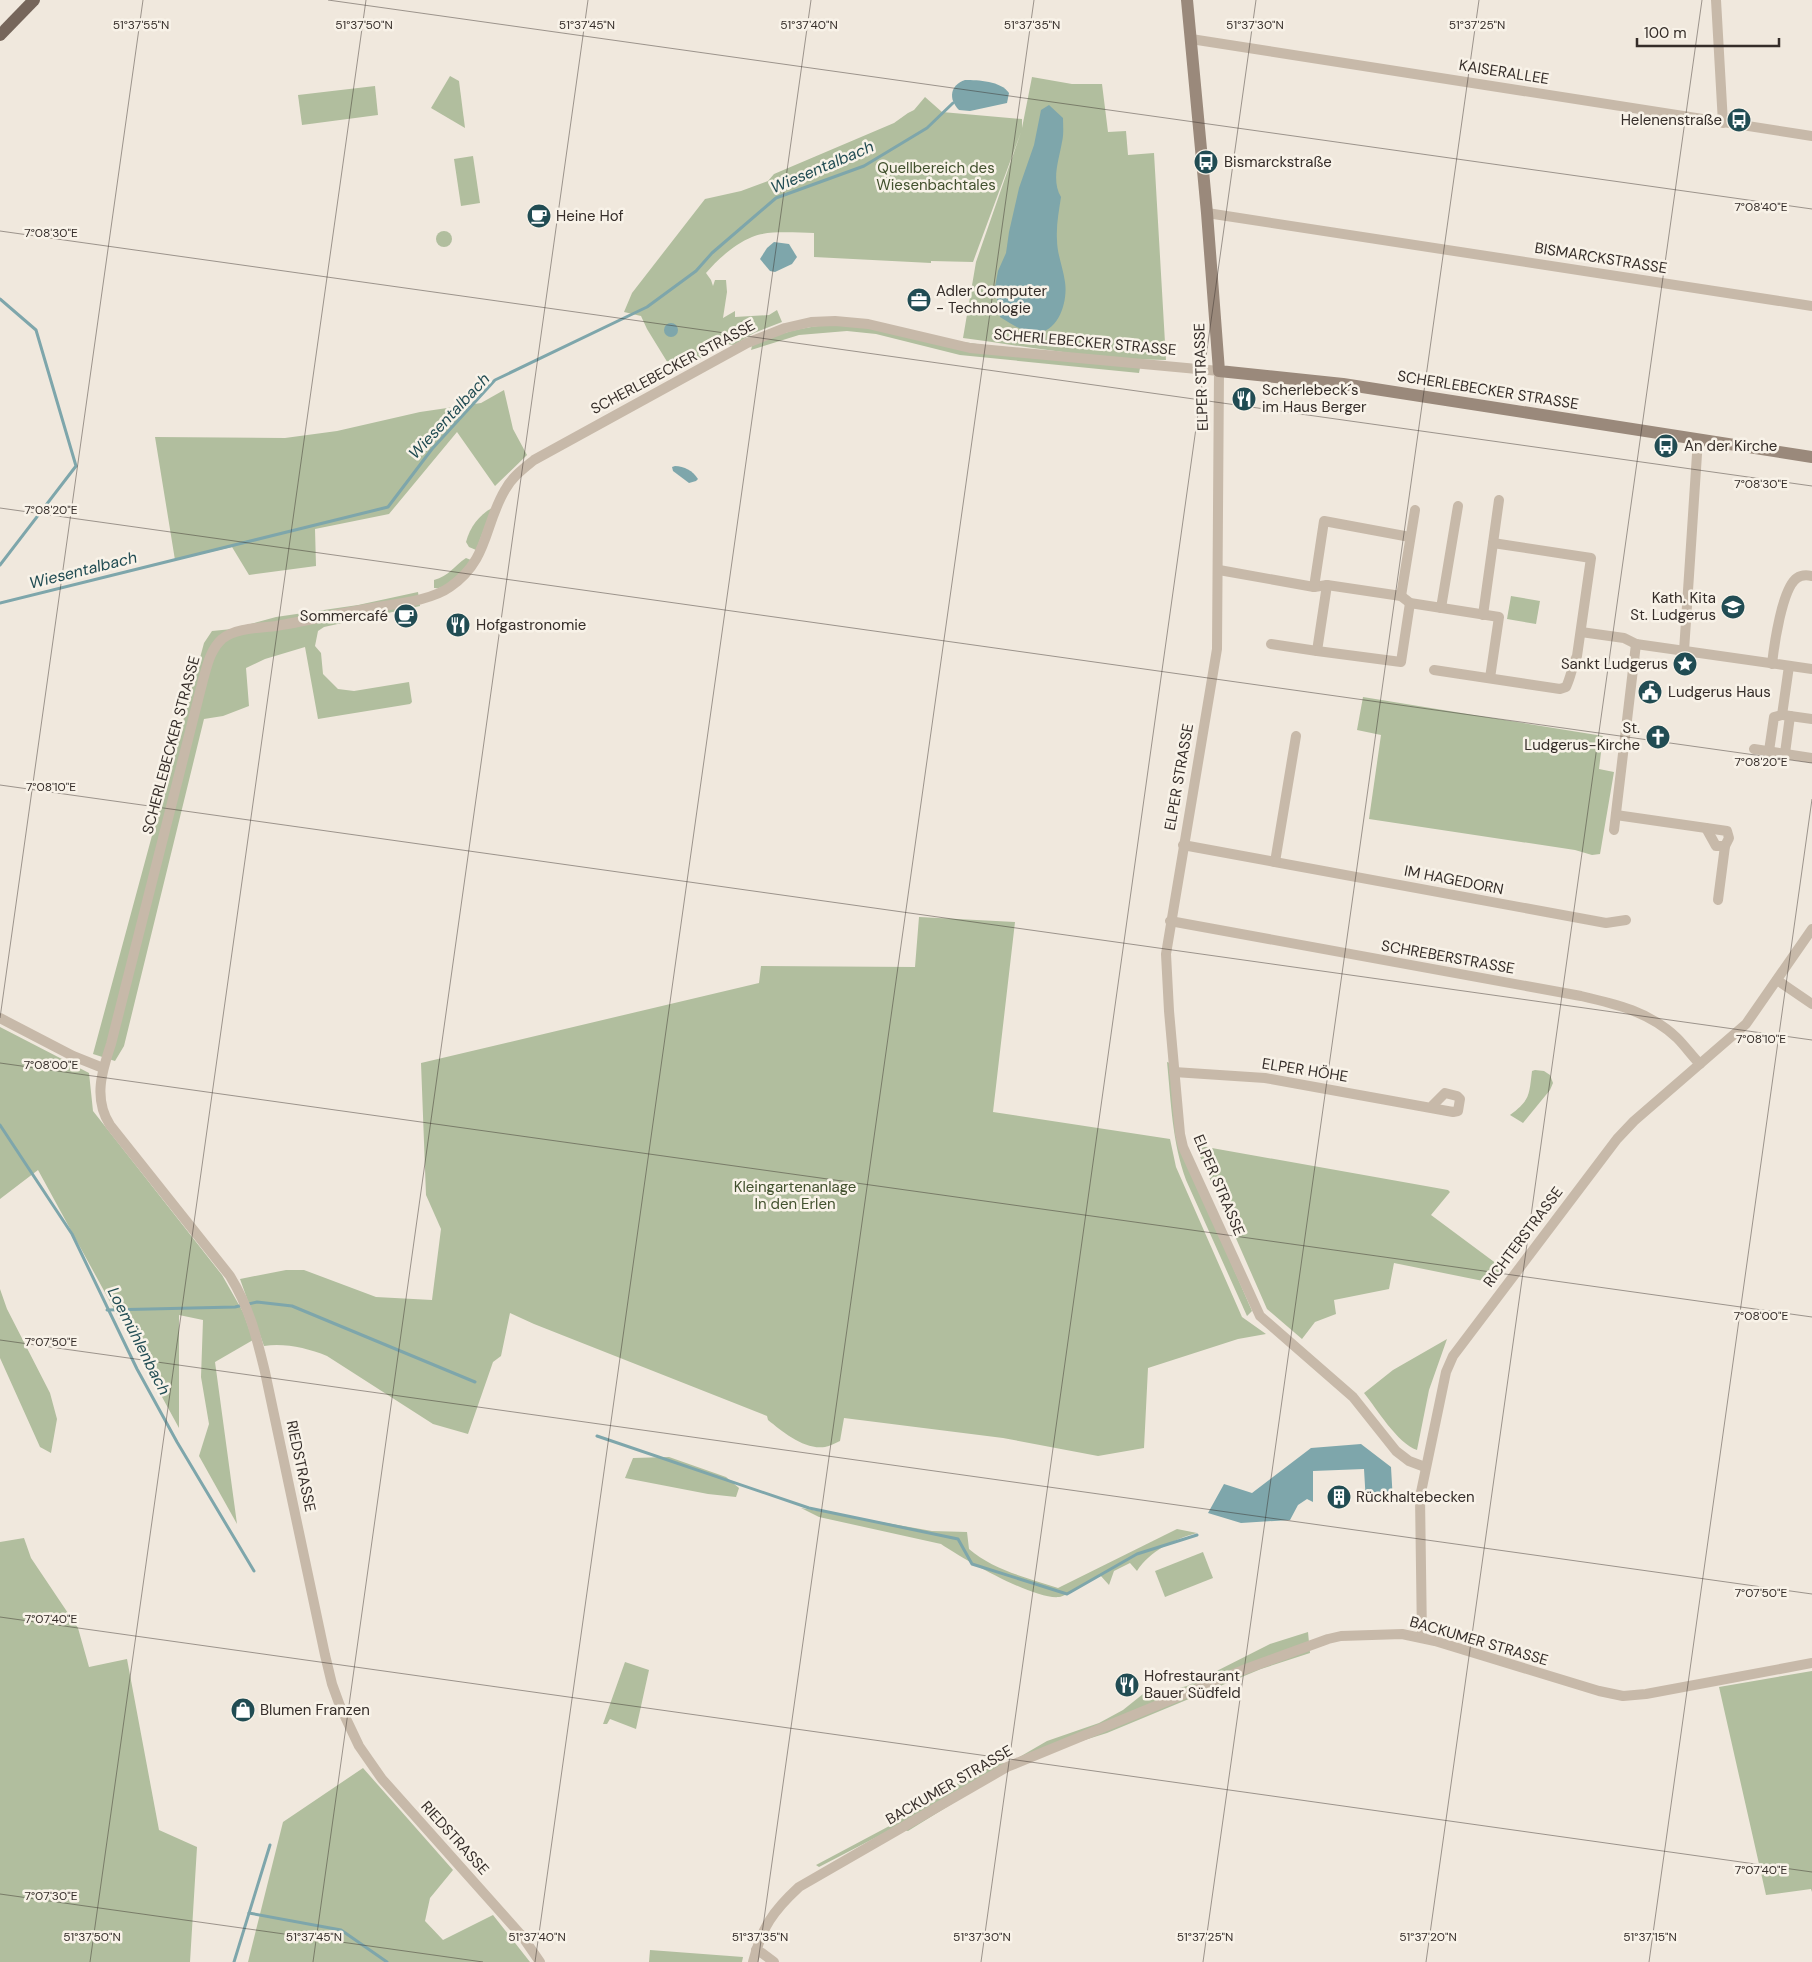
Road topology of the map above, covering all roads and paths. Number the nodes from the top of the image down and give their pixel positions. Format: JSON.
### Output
{"nodes":[{"id":1,"x":34,"y":0,"type":"edge"},
{"id":2,"x":1187,"y":0,"type":"edge"},
{"id":3,"x":1716,"y":0,"type":"edge"},
{"id":4,"x":0,"y":35,"type":"edge"},
{"id":5,"x":1191,"y":38,"type":"junction"},
{"id":6,"x":1723,"y":123,"type":"junction"},
{"id":7,"x":1812,"y":136,"type":"edge"},
{"id":8,"x":1207,"y":213,"type":"junction"},
{"id":9,"x":1812,"y":306,"type":"edge"},
{"id":10,"x":1219,"y":372,"type":"junction"},
{"id":11,"x":1698,"y":439,"type":"junction"},
{"id":12,"x":1812,"y":457,"type":"edge"},
{"id":13,"x":1499,"y":500,"type":"dead end"},
{"id":14,"x":1458,"y":506,"type":"dead end"},
{"id":15,"x":1415,"y":510,"type":"dead end"},
{"id":16,"x":1410,"y":537,"type":"junction"},
{"id":17,"x":1493,"y":543,"type":"junction"},
{"id":18,"x":1218,"y":570,"type":"junction"},
{"id":19,"x":1812,"y":576,"type":"edge"},
{"id":20,"x":1327,"y":585,"type":"junction"},
{"id":21,"x":1314,"y":587,"type":"junction"},
{"id":22,"x":1400,"y":596,"type":"junction"},
{"id":23,"x":1410,"y":603,"type":"junction"},
{"id":24,"x":1441,"y":608,"type":"junction"},
{"id":25,"x":1483,"y":615,"type":"junction"},
{"id":26,"x":1581,"y":632,"type":"junction"},
{"id":27,"x":1271,"y":644,"type":"dead end"},
{"id":28,"x":1636,"y":644,"type":"junction"},
{"id":29,"x":1317,"y":651,"type":"junction"},
{"id":30,"x":1684,"y":651,"type":"junction"},
{"id":31,"x":1772,"y":664,"type":"junction"},
{"id":32,"x":1789,"y":666,"type":"junction"},
{"id":33,"x":1812,"y":669,"type":"edge"},
{"id":34,"x":1434,"y":670,"type":"dead end"},
{"id":35,"x":1490,"y":678,"type":"junction"},
{"id":36,"x":1786,"y":716,"type":"junction"},
{"id":37,"x":1812,"y":719,"type":"edge"},
{"id":38,"x":1296,"y":736,"type":"dead end"},
{"id":39,"x":1754,"y":749,"type":"dead end"},
{"id":40,"x":1769,"y":751,"type":"junction"},
{"id":41,"x":1785,"y":754,"type":"junction"},
{"id":42,"x":1812,"y":758,"type":"edge"},
{"id":43,"x":1616,"y":815,"type":"junction"},
{"id":44,"x":1706,"y":828,"type":"junction"},
{"id":45,"x":1614,"y":830,"type":"dead end"},
{"id":46,"x":1183,"y":845,"type":"junction"},
{"id":47,"x":1725,"y":846,"type":"junction"},
{"id":48,"x":1275,"y":862,"type":"junction"},
{"id":49,"x":1718,"y":900,"type":"dead end"},
{"id":50,"x":1170,"y":920,"type":"junction"},
{"id":51,"x":1626,"y":920,"type":"dead end"},
{"id":52,"x":1812,"y":929,"type":"edge"},
{"id":53,"x":1777,"y":980,"type":"junction"},
{"id":54,"x":1812,"y":1004,"type":"edge"},
{"id":55,"x":0,"y":1018,"type":"edge"},
{"id":56,"x":1700,"y":1064,"type":"junction"},
{"id":57,"x":103,"y":1068,"type":"junction"},
{"id":58,"x":1174,"y":1072,"type":"junction"},
{"id":59,"x":1430,"y":1108,"type":"dead end"},
{"id":60,"x":1425,"y":1467,"type":"junction"},
{"id":61,"x":1422,"y":1638,"type":"junction"},
{"id":62,"x":1812,"y":1663,"type":"edge"},
{"id":63,"x":756,"y":1950,"type":"junction"},
{"id":64,"x":540,"y":1962,"type":"edge"},
{"id":65,"x":753,"y":1962,"type":"edge"},
{"id":66,"x":774,"y":1962,"type":"edge"}],
"edges":[{"from":1,"to":4,"type":"main road"},
{"from":2,"to":5,"type":"street","name":"ELPER STRASSE"},
{"from":3,"to":6,"type":"street"},
{"from":5,"to":6,"type":"street","name":"KAISERALLEE"},
{"from":5,"to":8,"type":"street","name":"ELPER STRASSE"},
{"from":6,"to":7,"type":"street","name":"KAISERALLEE"},
{"from":8,"to":9,"type":"street","name":"BISMARCKSTRASSE"},
{"from":8,"to":10,"type":"street","name":"ELPER STRASSE"},
{"from":10,"to":11,"type":"street","name":"SCHERLEBECKER STRASSE"},
{"from":10,"to":18,"type":"street","name":"ELPER STRASSE"},
{"from":10,"to":57,"type":"street","name":"SCHERLEBECKER STRASSE"},
{"from":11,"to":12,"type":"street","name":"SCHERLEBECKER STRASSE"},
{"from":11,"to":30,"type":"street"},
{"from":13,"to":17,"type":"street"},
{"from":14,"to":24,"type":"street"},
{"from":15,"to":16,"type":"street"},
{"from":16,"to":21,"type":"street"},
{"from":16,"to":22,"type":"street"},
{"from":17,"to":25,"type":"street"},
{"from":17,"to":26,"type":"street"},
{"from":18,"to":21,"type":"street"},
{"from":18,"to":46,"type":"street","name":"ELPER STRASSE"},
{"from":19,"to":31,"type":"street"},
{"from":20,"to":21,"type":"street"},
{"from":20,"to":22,"type":"street"},
{"from":20,"to":29,"type":"street"},
{"from":22,"to":23,"type":"street"},
{"from":23,"to":24,"type":"street"},
{"from":23,"to":29,"type":"street"},
{"from":24,"to":25,"type":"street"},
{"from":25,"to":35,"type":"street"},
{"from":26,"to":28,"type":"street"},
{"from":26,"to":35,"type":"street"},
{"from":27,"to":29,"type":"street"},
{"from":28,"to":30,"type":"street"},
{"from":28,"to":43,"type":"street"},
{"from":30,"to":31,"type":"street"},
{"from":31,"to":32,"type":"street"},
{"from":32,"to":33,"type":"street"},
{"from":32,"to":36,"type":"street"},
{"from":34,"to":35,"type":"street"},
{"from":36,"to":37,"type":"street"},
{"from":36,"to":40,"type":"street"},
{"from":36,"to":41,"type":"street"},
{"from":38,"to":48,"type":"street"},
{"from":39,"to":40,"type":"street"},
{"from":40,"to":41,"type":"street"},
{"from":41,"to":42,"type":"street"},
{"from":43,"to":44,"type":"street"},
{"from":43,"to":45,"type":"street"},
{"from":44,"to":47,"type":"street"},
{"from":44,"to":47,"type":"street"},
{"from":46,"to":48,"type":"street","name":"IM HAGEDORN"},
{"from":46,"to":50,"type":"street","name":"ELPER STRASSE"},
{"from":47,"to":49,"type":"street"},
{"from":48,"to":51,"type":"street","name":"IM HAGEDORN"},
{"from":50,"to":56,"type":"street","name":"SCHREBERSTRASSE"},
{"from":50,"to":58,"type":"street","name":"ELPER STRASSE"},
{"from":52,"to":53,"type":"street","name":"RICHTERSTRASSE"},
{"from":53,"to":54,"type":"street"},
{"from":53,"to":56,"type":"street","name":"RICHTERSTRASSE"},
{"from":55,"to":57,"type":"street"},
{"from":56,"to":60,"type":"street","name":"RICHTERSTRASSE"},
{"from":57,"to":64,"type":"street","name":"RIEDSTRASSE"},
{"from":58,"to":59,"type":"street","name":"ELPER HÖHE"},
{"from":58,"to":60,"type":"street","name":"ELPER STRASSE"},
{"from":60,"to":61,"type":"street","name":"RICHTERSTRASSE"},
{"from":61,"to":62,"type":"street","name":"BACKUMER STRASSE"},
{"from":61,"to":63,"type":"street","name":"BACKUMER STRASSE"},
{"from":63,"to":65,"type":"street","name":"BACKUMER STRASSE"},
{"from":63,"to":66,"type":"street"}]}
